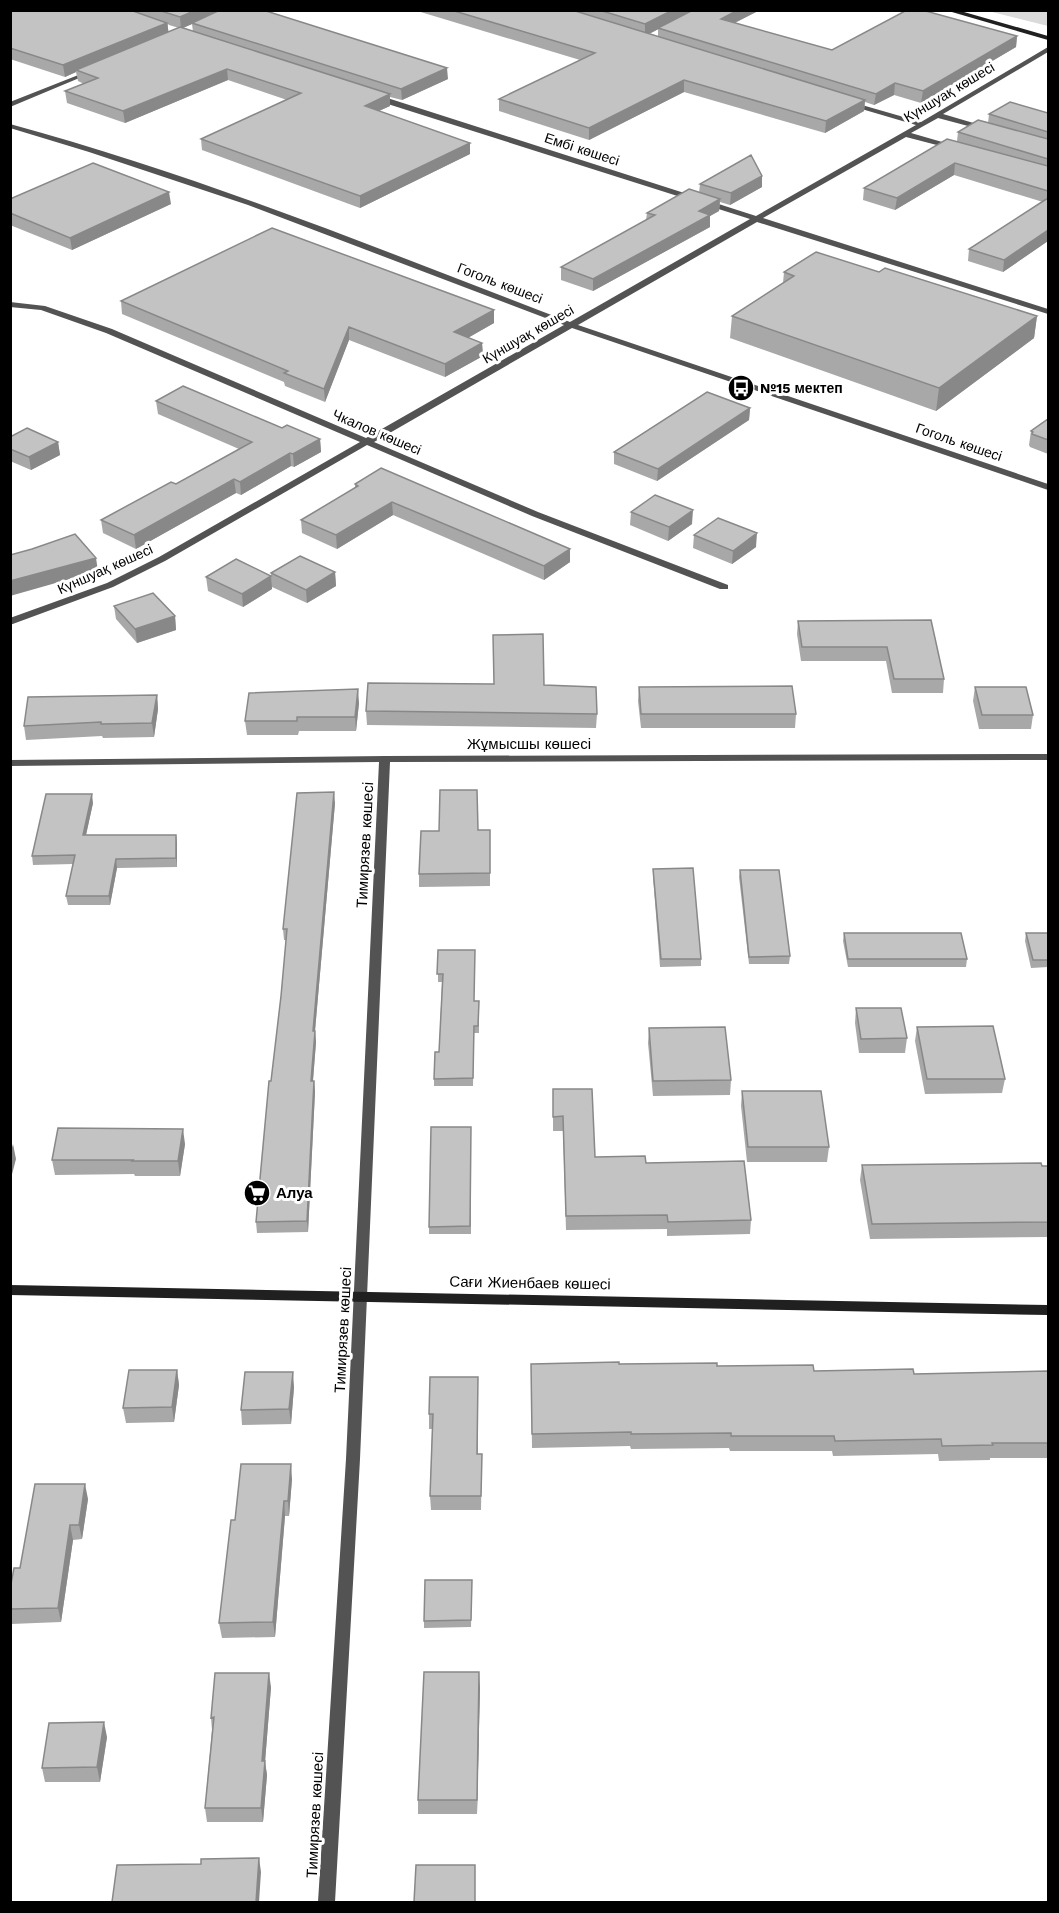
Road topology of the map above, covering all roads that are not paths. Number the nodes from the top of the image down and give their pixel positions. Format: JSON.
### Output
{"nodes":[{"id":1,"x":948,"y":10,"type":"edge"},
{"id":2,"x":1048,"y":38,"type":"edge"},
{"id":3,"x":1048,"y":49,"type":"edge"},
{"id":4,"x":106,"y":65,"type":"edge"},
{"id":5,"x":361,"y":92,"type":"edge"},
{"id":6,"x":841,"y":100,"type":"edge"},
{"id":7,"x":10,"y":105,"type":"edge"},
{"id":8,"x":937,"y":115,"type":"junction"},
{"id":9,"x":921,"y":124,"type":"junction"},
{"id":10,"x":10,"y":126,"type":"edge"},
{"id":11,"x":993,"y":131,"type":"edge"},
{"id":12,"x":905,"y":134,"type":"junction"},
{"id":13,"x":960,"y":150,"type":"edge"},
{"id":14,"x":756,"y":219,"type":"junction"},
{"id":15,"x":15,"y":304,"type":"edge"},
{"id":16,"x":1048,"y":312,"type":"edge"},
{"id":17,"x":571,"y":325,"type":"junction"},
{"id":18,"x":366,"y":443,"type":"junction"},
{"id":19,"x":1048,"y":487,"type":"edge"},
{"id":20,"x":724,"y":587,"type":"dead end"},
{"id":21,"x":10,"y":622,"type":"edge"},
{"id":22,"x":1048,"y":757,"type":"edge"},
{"id":23,"x":385,"y":759,"type":"junction"},
{"id":24,"x":10,"y":763,"type":"edge"},
{"id":25,"x":10,"y":1290,"type":"edge"},
{"id":26,"x":362,"y":1296,"type":"junction"},
{"id":27,"x":1048,"y":1310,"type":"edge"},
{"id":28,"x":326,"y":1902,"type":"edge"}],
"edges":[{"from":1,"to":2,"type":"main road"},
{"from":3,"to":8,"type":"street","name":"Күншуақ көшесі"},
{"from":4,"to":7,"type":"street"},
{"from":5,"to":14,"type":"street","name":"Ембі көшесі"},
{"from":6,"to":9,"type":"street"},
{"from":8,"to":9,"type":"street","name":"Күншуақ көшесі"},
{"from":8,"to":11,"type":"street"},
{"from":9,"to":12,"type":"street","name":"Күншуақ көшесі"},
{"from":10,"to":17,"type":"street","name":"Гоголь көшесі"},
{"from":12,"to":13,"type":"street"},
{"from":12,"to":14,"type":"street","name":"Күншуақ көшесі"},
{"from":14,"to":16,"type":"street","name":"Ембі көшесі"},
{"from":14,"to":17,"type":"street","name":"Күншуақ көшесі"},
{"from":15,"to":18,"type":"street","name":"Чкалов көшесі"},
{"from":17,"to":18,"type":"street","name":"Күншуақ көшесі"},
{"from":17,"to":19,"type":"street","name":"Гоголь көшесі"},
{"from":18,"to":20,"type":"street","name":"Чкалов көшесі"},
{"from":18,"to":21,"type":"street","name":"Күншуақ көшесі"},
{"from":22,"to":23,"type":"street","name":"Жұмысшы көшесі"},
{"from":23,"to":24,"type":"street","name":"Жұмысшы көшесі"},
{"from":23,"to":26,"type":"street","name":"Тимирязев көшесі"},
{"from":25,"to":26,"type":"main road","name":"Сағи Жиенбаев көшесі"},
{"from":26,"to":27,"type":"main road","name":"Сағи Жиенбаев көшесі"},
{"from":26,"to":28,"type":"street","name":"Тимирязев көшесі"}]}
